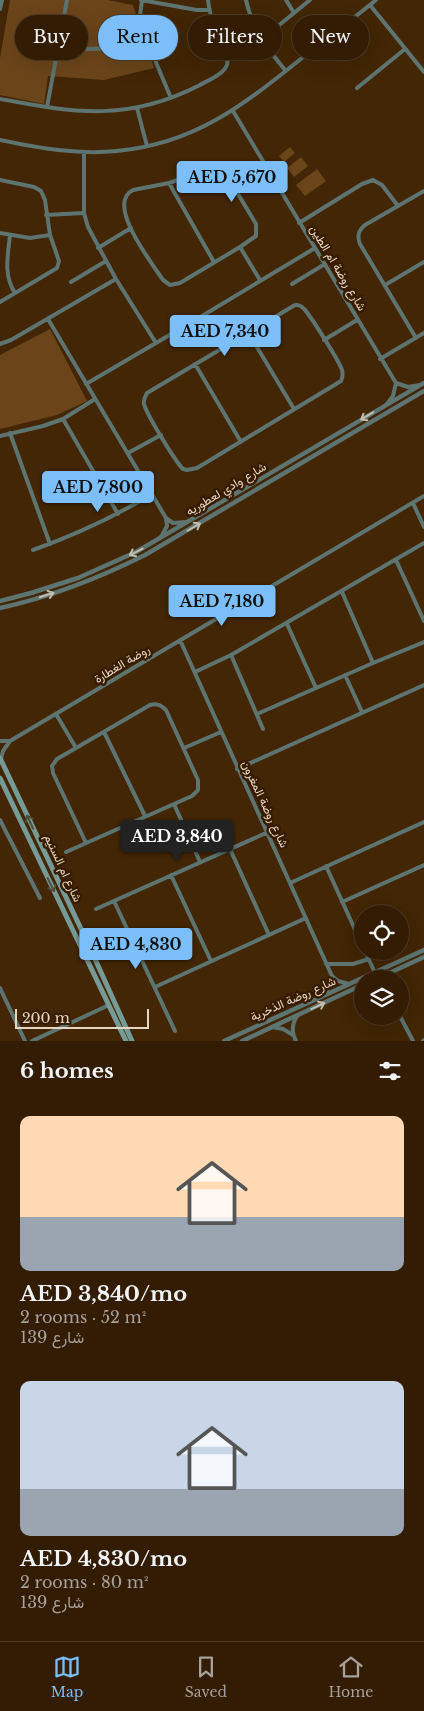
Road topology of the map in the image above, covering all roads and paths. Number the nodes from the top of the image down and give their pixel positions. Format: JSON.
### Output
{"nodes":[{"id":1,"x":2,"y":0,"type":"edge"},
{"id":2,"x":67,"y":0,"type":"edge"},
{"id":3,"x":142,"y":0,"type":"edge"},
{"id":4,"x":208,"y":0,"type":"edge"},
{"id":5,"x":246,"y":0,"type":"edge"},
{"id":6,"x":286,"y":0,"type":"edge"},
{"id":7,"x":310,"y":0,"type":"edge"},
{"id":8,"x":376,"y":0,"type":"edge"},
{"id":9,"x":370,"y":5,"type":"junction"},
{"id":10,"x":0,"y":9,"type":"edge"},
{"id":11,"x":209,"y":10,"type":"junction"},
{"id":12,"x":294,"y":13,"type":"junction"},
{"id":13,"x":64,"y":15,"type":"edge"},
{"id":14,"x":141,"y":15,"type":"edge"},
{"id":15,"x":250,"y":15,"type":"edge"},
{"id":16,"x":282,"y":23,"type":"edge"},
{"id":17,"x":405,"y":49,"type":"junction"},
{"id":18,"x":56,"y":60,"type":"edge"},
{"id":19,"x":155,"y":60,"type":"edge"},
{"id":20,"x":277,"y":60,"type":"edge"},
{"id":21,"x":286,"y":71,"type":"junction"},
{"id":22,"x":424,"y":72,"type":"edge"},
{"id":23,"x":357,"y":88,"type":"dead end"},
{"id":24,"x":171,"y":98,"type":"junction"},
{"id":25,"x":0,"y":99,"type":"edge"},
{"id":26,"x":47,"y":107,"type":"junction"},
{"id":27,"x":137,"y":108,"type":"junction"},
{"id":28,"x":234,"y":111,"type":"junction"},
{"id":29,"x":0,"y":140,"type":"edge"},
{"id":30,"x":147,"y":146,"type":"junction"},
{"id":31,"x":84,"y":152,"type":"junction"},
{"id":32,"x":270,"y":172,"type":"junction"},
{"id":33,"x":0,"y":180,"type":"edge"},
{"id":34,"x":169,"y":183,"type":"junction"},
{"id":35,"x":236,"y":190,"type":"junction"},
{"id":36,"x":424,"y":191,"type":"edge"},
{"id":37,"x":398,"y":206,"type":"junction"},
{"id":38,"x":84,"y":213,"type":"junction"},
{"id":39,"x":46,"y":215,"type":"junction"},
{"id":40,"x":299,"y":223,"type":"junction"},
{"id":41,"x":130,"y":228,"type":"junction"},
{"id":42,"x":0,"y":233,"type":"edge"},
{"id":43,"x":10,"y":235,"type":"junction"},
{"id":44,"x":50,"y":235,"type":"junction"},
{"id":45,"x":240,"y":247,"type":"junction"},
{"id":46,"x":98,"y":248,"type":"junction"},
{"id":47,"x":315,"y":248,"type":"junction"},
{"id":48,"x":106,"y":261,"type":"junction"},
{"id":49,"x":214,"y":262,"type":"junction"},
{"id":50,"x":424,"y":262,"type":"edge"},
{"id":51,"x":325,"y":264,"type":"junction"},
{"id":52,"x":116,"y":280,"type":"junction"},
{"id":53,"x":260,"y":280,"type":"junction"},
{"id":54,"x":71,"y":282,"type":"dead end"},
{"id":55,"x":292,"y":284,"type":"dead end"},
{"id":56,"x":385,"y":285,"type":"junction"},
{"id":57,"x":15,"y":293,"type":"junction"},
{"id":58,"x":0,"y":302,"type":"edge"},
{"id":59,"x":202,"y":316,"type":"junction"},
{"id":60,"x":48,"y":319,"type":"junction"},
{"id":61,"x":357,"y":320,"type":"junction"},
{"id":62,"x":248,"y":332,"type":"junction"},
{"id":63,"x":424,"y":333,"type":"edge"},
{"id":64,"x":416,"y":338,"type":"junction"},
{"id":65,"x":324,"y":340,"type":"junction"},
{"id":66,"x":156,"y":343,"type":"junction"},
{"id":67,"x":0,"y":344,"type":"edge"},
{"id":68,"x":221,"y":348,"type":"junction"},
{"id":69,"x":380,"y":359,"type":"junction"},
{"id":70,"x":195,"y":364,"type":"junction"},
{"id":71,"x":422,"y":383,"type":"edge"},
{"id":72,"x":86,"y":384,"type":"junction"},
{"id":73,"x":396,"y":384,"type":"junction"},
{"id":74,"x":424,"y":391,"type":"edge"},
{"id":75,"x":95,"y":399,"type":"junction"},
{"id":76,"x":386,"y":405,"type":"junction"},
{"id":77,"x":294,"y":409,"type":"junction"},
{"id":78,"x":63,"y":419,"type":"junction"},
{"id":79,"x":10,"y":433,"type":"junction"},
{"id":80,"x":161,"y":435,"type":"junction"},
{"id":81,"x":0,"y":436,"type":"edge"},
{"id":82,"x":240,"y":442,"type":"junction"},
{"id":83,"x":128,"y":453,"type":"junction"},
{"id":84,"x":152,"y":494,"type":"junction"},
{"id":85,"x":424,"y":496,"type":"edge"},
{"id":86,"x":413,"y":503,"type":"junction"},
{"id":87,"x":118,"y":514,"type":"junction"},
{"id":88,"x":166,"y":518,"type":"junction"},
{"id":89,"x":191,"y":521,"type":"junction"},
{"id":90,"x":424,"y":527,"type":"edge"},
{"id":91,"x":158,"y":540,"type":"junction"},
{"id":92,"x":424,"y":543,"type":"edge"},
{"id":93,"x":50,"y":544,"type":"junction"},
{"id":94,"x":34,"y":550,"type":"dead end"},
{"id":95,"x":396,"y":560,"type":"junction"},
{"id":96,"x":342,"y":592,"type":"junction"},
{"id":97,"x":0,"y":601,"type":"edge"},
{"id":98,"x":0,"y":608,"type":"edge"},
{"id":99,"x":424,"y":621,"type":"edge"},
{"id":100,"x":287,"y":624,"type":"junction"},
{"id":101,"x":180,"y":640,"type":"junction"},
{"id":102,"x":424,"y":642,"type":"edge"},
{"id":103,"x":231,"y":655,"type":"junction"},
{"id":104,"x":373,"y":663,"type":"junction"},
{"id":105,"x":195,"y":672,"type":"junction"},
{"id":106,"x":345,"y":675,"type":"junction"},
{"id":107,"x":424,"y":685,"type":"edge"},
{"id":108,"x":316,"y":688,"type":"junction"},
{"id":109,"x":362,"y":712,"type":"junction"},
{"id":110,"x":56,"y":714,"type":"junction"},
{"id":111,"x":257,"y":714,"type":"junction"},
{"id":112,"x":263,"y":729,"type":"dead end"},
{"id":113,"x":104,"y":732,"type":"junction"},
{"id":114,"x":222,"y":732,"type":"junction"},
{"id":115,"x":0,"y":740,"type":"edge"},
{"id":116,"x":10,"y":741,"type":"junction"},
{"id":117,"x":76,"y":748,"type":"junction"},
{"id":118,"x":184,"y":748,"type":"junction"},
{"id":119,"x":1,"y":760,"type":"edge"},
{"id":120,"x":237,"y":769,"type":"junction"},
{"id":121,"x":0,"y":778,"type":"edge"},
{"id":122,"x":2,"y":784,"type":"edge"},
{"id":123,"x":174,"y":804,"type":"junction"},
{"id":124,"x":145,"y":816,"type":"junction"},
{"id":125,"x":0,"y":820,"type":"edge"},
{"id":126,"x":424,"y":822,"type":"edge"},
{"id":127,"x":266,"y":833,"type":"junction"},
{"id":128,"x":86,"y":843,"type":"junction"},
{"id":129,"x":230,"y":849,"type":"junction"},
{"id":130,"x":66,"y":852,"type":"dead end"},
{"id":131,"x":200,"y":862,"type":"junction"},
{"id":132,"x":424,"y":865,"type":"edge"},
{"id":133,"x":326,"y":866,"type":"junction"},
{"id":134,"x":171,"y":875,"type":"junction"},
{"id":135,"x":290,"y":883,"type":"junction"},
{"id":136,"x":40,"y":898,"type":"dead end"},
{"id":137,"x":114,"y":901,"type":"junction"},
{"id":138,"x":342,"y":902,"type":"junction"},
{"id":139,"x":96,"y":909,"type":"dead end"},
{"id":140,"x":306,"y":918,"type":"junction"},
{"id":141,"x":354,"y":928,"type":"edge"},
{"id":142,"x":269,"y":935,"type":"junction"},
{"id":143,"x":424,"y":950,"type":"edge"},
{"id":144,"x":424,"y":957,"type":"edge"},
{"id":145,"x":366,"y":960,"type":"edge"},
{"id":146,"x":211,"y":961,"type":"junction"},
{"id":147,"x":326,"y":964,"type":"junction"},
{"id":148,"x":381,"y":970,"type":"edge"},
{"id":149,"x":396,"y":970,"type":"edge"},
{"id":150,"x":332,"y":976,"type":"junction"},
{"id":151,"x":354,"y":982,"type":"edge"},
{"id":152,"x":350,"y":984,"type":"junction"},
{"id":153,"x":155,"y":987,"type":"junction"},
{"id":154,"x":0,"y":988,"type":"edge"},
{"id":155,"x":354,"y":989,"type":"edge"},
{"id":156,"x":323,"y":996,"type":"junction"},
{"id":157,"x":109,"y":1005,"type":"junction"},
{"id":158,"x":297,"y":1016,"type":"junction"},
{"id":159,"x":404,"y":1025,"type":"edge"},
{"id":160,"x":272,"y":1027,"type":"junction"},
{"id":161,"x":175,"y":1032,"type":"dead end"},
{"id":162,"x":293,"y":1035,"type":"junction"},
{"id":163,"x":25,"y":1041,"type":"edge"},
{"id":164,"x":32,"y":1041,"type":"edge"},
{"id":165,"x":126,"y":1041,"type":"edge"},
{"id":166,"x":132,"y":1041,"type":"edge"},
{"id":167,"x":224,"y":1041,"type":"edge"},
{"id":168,"x":242,"y":1041,"type":"edge"},
{"id":169,"x":296,"y":1041,"type":"edge"},
{"id":170,"x":412,"y":1041,"type":"edge"}],
"edges":[{"from":1,"to":10,"type":"street"},
{"from":2,"to":13,"type":"street"},
{"from":3,"to":11,"type":"street"},
{"from":3,"to":14,"type":"street"},
{"from":4,"to":11,"type":"street"},
{"from":5,"to":15,"type":"street"},
{"from":6,"to":12,"type":"street"},
{"from":7,"to":12,"type":"street"},
{"from":8,"to":9,"type":"street"},
{"from":9,"to":17,"type":"street"},
{"from":9,"to":21,"type":"street"},
{"from":11,"to":24,"type":"street"},
{"from":12,"to":16,"type":"street"},
{"from":17,"to":22,"type":"street"},
{"from":17,"to":23,"type":"street"},
{"from":18,"to":26,"type":"street"},
{"from":19,"to":24,"type":"street"},
{"from":20,"to":21,"type":"street"},
{"from":21,"to":28,"type":"street"},
{"from":24,"to":27,"type":"street"},
{"from":25,"to":26,"type":"street"},
{"from":26,"to":27,"type":"street"},
{"from":27,"to":30,"type":"street"},
{"from":28,"to":30,"type":"street"},
{"from":28,"to":32,"type":"street","name":"شارع روضة ام الطين"},
{"from":29,"to":31,"type":"street"},
{"from":30,"to":31,"type":"street"},
{"from":31,"to":38,"type":"street"},
{"from":32,"to":35,"type":"street"},
{"from":32,"to":40,"type":"street","name":"شارع روضة ام الطين"},
{"from":33,"to":39,"type":"street"},
{"from":34,"to":35,"type":"street"},
{"from":34,"to":41,"type":"street"},
{"from":34,"to":49,"type":"street"},
{"from":35,"to":45,"type":"street"},
{"from":36,"to":37,"type":"street"},
{"from":37,"to":40,"type":"street"},
{"from":37,"to":56,"type":"street"},
{"from":38,"to":39,"type":"street"},
{"from":38,"to":46,"type":"street"},
{"from":39,"to":44,"type":"street"},
{"from":40,"to":47,"type":"street","name":"شارع روضة ام الطين"},
{"from":41,"to":46,"type":"street"},
{"from":41,"to":49,"type":"street"},
{"from":42,"to":43,"type":"street"},
{"from":43,"to":44,"type":"street"},
{"from":43,"to":57,"type":"street"},
{"from":44,"to":57,"type":"street"},
{"from":45,"to":49,"type":"street"},
{"from":45,"to":53,"type":"street"},
{"from":46,"to":48,"type":"street"},
{"from":47,"to":51,"type":"street","name":"شارع روضة ام الطين"},
{"from":47,"to":53,"type":"street"},
{"from":48,"to":52,"type":"street"},
{"from":48,"to":54,"type":"street"},
{"from":50,"to":56,"type":"street"},
{"from":51,"to":55,"type":"street"},
{"from":51,"to":61,"type":"street","name":"شارع روضة ام الطين"},
{"from":52,"to":60,"type":"street"},
{"from":52,"to":66,"type":"street"},
{"from":53,"to":59,"type":"street"},
{"from":56,"to":64,"type":"street"},
{"from":57,"to":58,"type":"street"},
{"from":59,"to":66,"type":"street"},
{"from":59,"to":68,"type":"street"},
{"from":60,"to":67,"type":"street"},
{"from":60,"to":72,"type":"street"},
{"from":61,"to":65,"type":"street"},
{"from":61,"to":69,"type":"street","name":"شارع روضة ام الطين"},
{"from":62,"to":65,"type":"street"},
{"from":62,"to":68,"type":"street"},
{"from":62,"to":77,"type":"street"},
{"from":63,"to":64,"type":"street"},
{"from":64,"to":69,"type":"street"},
{"from":65,"to":77,"type":"street"},
{"from":66,"to":72,"type":"street"},
{"from":68,"to":70,"type":"street"},
{"from":69,"to":73,"type":"street","name":"شارع روضة ام الطين"},
{"from":70,"to":80,"type":"street"},
{"from":70,"to":82,"type":"street"},
{"from":71,"to":73,"type":"street"},
{"from":71,"to":76,"type":"street","name":"شارع وادي لعطوريه"},
{"from":72,"to":75,"type":"street"},
{"from":73,"to":76,"type":"street"},
{"from":98,"to":74,"type":"street","name":"شارع وادي لعطوريه","one_way":true},
{"from":75,"to":78,"type":"street"},
{"from":75,"to":83,"type":"street"},
{"from":76,"to":89,"type":"street","name":"شارع وادي لعطوريه","one_way":true},
{"from":77,"to":82,"type":"street"},
{"from":78,"to":79,"type":"street"},
{"from":78,"to":87,"type":"street"},
{"from":79,"to":81,"type":"street"},
{"from":79,"to":93,"type":"street"},
{"from":80,"to":82,"type":"street"},
{"from":80,"to":83,"type":"street"},
{"from":83,"to":84,"type":"street"},
{"from":84,"to":87,"type":"street"},
{"from":84,"to":88,"type":"street"},
{"from":85,"to":86,"type":"street","name":"روضة الغطارة"},
{"from":86,"to":90,"type":"street"},
{"from":86,"to":101,"type":"street","name":"روضة الغطارة"},
{"from":87,"to":93,"type":"street"},
{"from":88,"to":89,"type":"street"},
{"from":88,"to":91,"type":"street"},
{"from":89,"to":91,"type":"street","name":"شارع وادي لعطوريه"},
{"from":91,"to":97,"type":"street","name":"شارع وادي لعطوريه","one_way":true},
{"from":92,"to":95,"type":"street"},
{"from":93,"to":94,"type":"street"},
{"from":95,"to":96,"type":"street"},
{"from":95,"to":99,"type":"street"},
{"from":96,"to":100,"type":"street"},
{"from":96,"to":104,"type":"street"},
{"from":100,"to":103,"type":"street"},
{"from":100,"to":108,"type":"street"},
{"from":101,"to":105,"type":"street","name":"شارع روضة المغرون"},
{"from":101,"to":110,"type":"street","name":"روضة الغطارة"},
{"from":102,"to":104,"type":"street"},
{"from":103,"to":105,"type":"street"},
{"from":103,"to":111,"type":"street"},
{"from":104,"to":106,"type":"street"},
{"from":105,"to":114,"type":"street","name":"شارع روضة المغرون"},
{"from":106,"to":108,"type":"street"},
{"from":106,"to":109,"type":"street"},
{"from":107,"to":109,"type":"street"},
{"from":108,"to":111,"type":"street"},
{"from":109,"to":120,"type":"street"},
{"from":110,"to":116,"type":"street","name":"روضة الغطارة"},
{"from":110,"to":117,"type":"street"},
{"from":111,"to":112,"type":"street"},
{"from":113,"to":117,"type":"street"},
{"from":113,"to":118,"type":"street"},
{"from":113,"to":124,"type":"street"},
{"from":114,"to":118,"type":"street"},
{"from":114,"to":120,"type":"street","name":"شارع روضة المغرون"},
{"from":115,"to":116,"type":"street"},
{"from":116,"to":119,"type":"street"},
{"from":117,"to":128,"type":"street"},
{"from":118,"to":123,"type":"street"},
{"from":166,"to":119,"type":"main road","name":"شارع ام السنيم","one_way":true},
{"from":120,"to":127,"type":"street","name":"شارع روضة المغرون"},
{"from":121,"to":122,"type":"main road","name":"شارع ام السنيم"},
{"from":122,"to":157,"type":"main road","name":"شارع ام السنيم","one_way":true},
{"from":123,"to":124,"type":"street"},
{"from":123,"to":131,"type":"street"},
{"from":124,"to":128,"type":"street"},
{"from":125,"to":136,"type":"street"},
{"from":126,"to":133,"type":"street"},
{"from":127,"to":129,"type":"street"},
{"from":127,"to":135,"type":"street","name":"شارع روضة المغرون"},
{"from":128,"to":130,"type":"street"},
{"from":129,"to":131,"type":"street"},
{"from":129,"to":142,"type":"street"},
{"from":131,"to":134,"type":"street"},
{"from":132,"to":138,"type":"street"},
{"from":133,"to":135,"type":"street"},
{"from":133,"to":138,"type":"street"},
{"from":134,"to":137,"type":"street"},
{"from":134,"to":146,"type":"street"},
{"from":135,"to":140,"type":"street","name":"شارع روضة المغرون"},
{"from":137,"to":139,"type":"street"},
{"from":137,"to":153,"type":"street"},
{"from":138,"to":141,"type":"street"},
{"from":140,"to":142,"type":"street"},
{"from":140,"to":147,"type":"street","name":"شارع روضة المغرون"},
{"from":142,"to":146,"type":"street"},
{"from":143,"to":148,"type":"street","name":"شارع روضة الذخرية"},
{"from":144,"to":149,"type":"street"},
{"from":145,"to":147,"type":"street"},
{"from":146,"to":153,"type":"street"},
{"from":147,"to":150,"type":"street","name":"شارع روضة المغرون"},
{"from":150,"to":152,"type":"street"},
{"from":150,"to":156,"type":"street"},
{"from":151,"to":152,"type":"street","name":"شارع روضة الذخرية"},
{"from":152,"to":156,"type":"street","name":"شارع روضة الذخرية"},
{"from":153,"to":161,"type":"street"},
{"from":154,"to":163,"type":"street"},
{"from":158,"to":155,"type":"street","name":"شارع روضة الذخرية","one_way":true},
{"from":156,"to":167,"type":"street","name":"شارع روضة الذخرية"},
{"from":157,"to":164,"type":"street"},
{"from":157,"to":165,"type":"main road","name":"شارع ام السنيم"},
{"from":158,"to":160,"type":"street","name":"شارع روضة الذخرية"},
{"from":158,"to":162,"type":"street"},
{"from":159,"to":170,"type":"street"},
{"from":160,"to":162,"type":"street"},
{"from":160,"to":168,"type":"street","name":"شارع روضة الذخرية"},
{"from":162,"to":169,"type":"street"}]}
